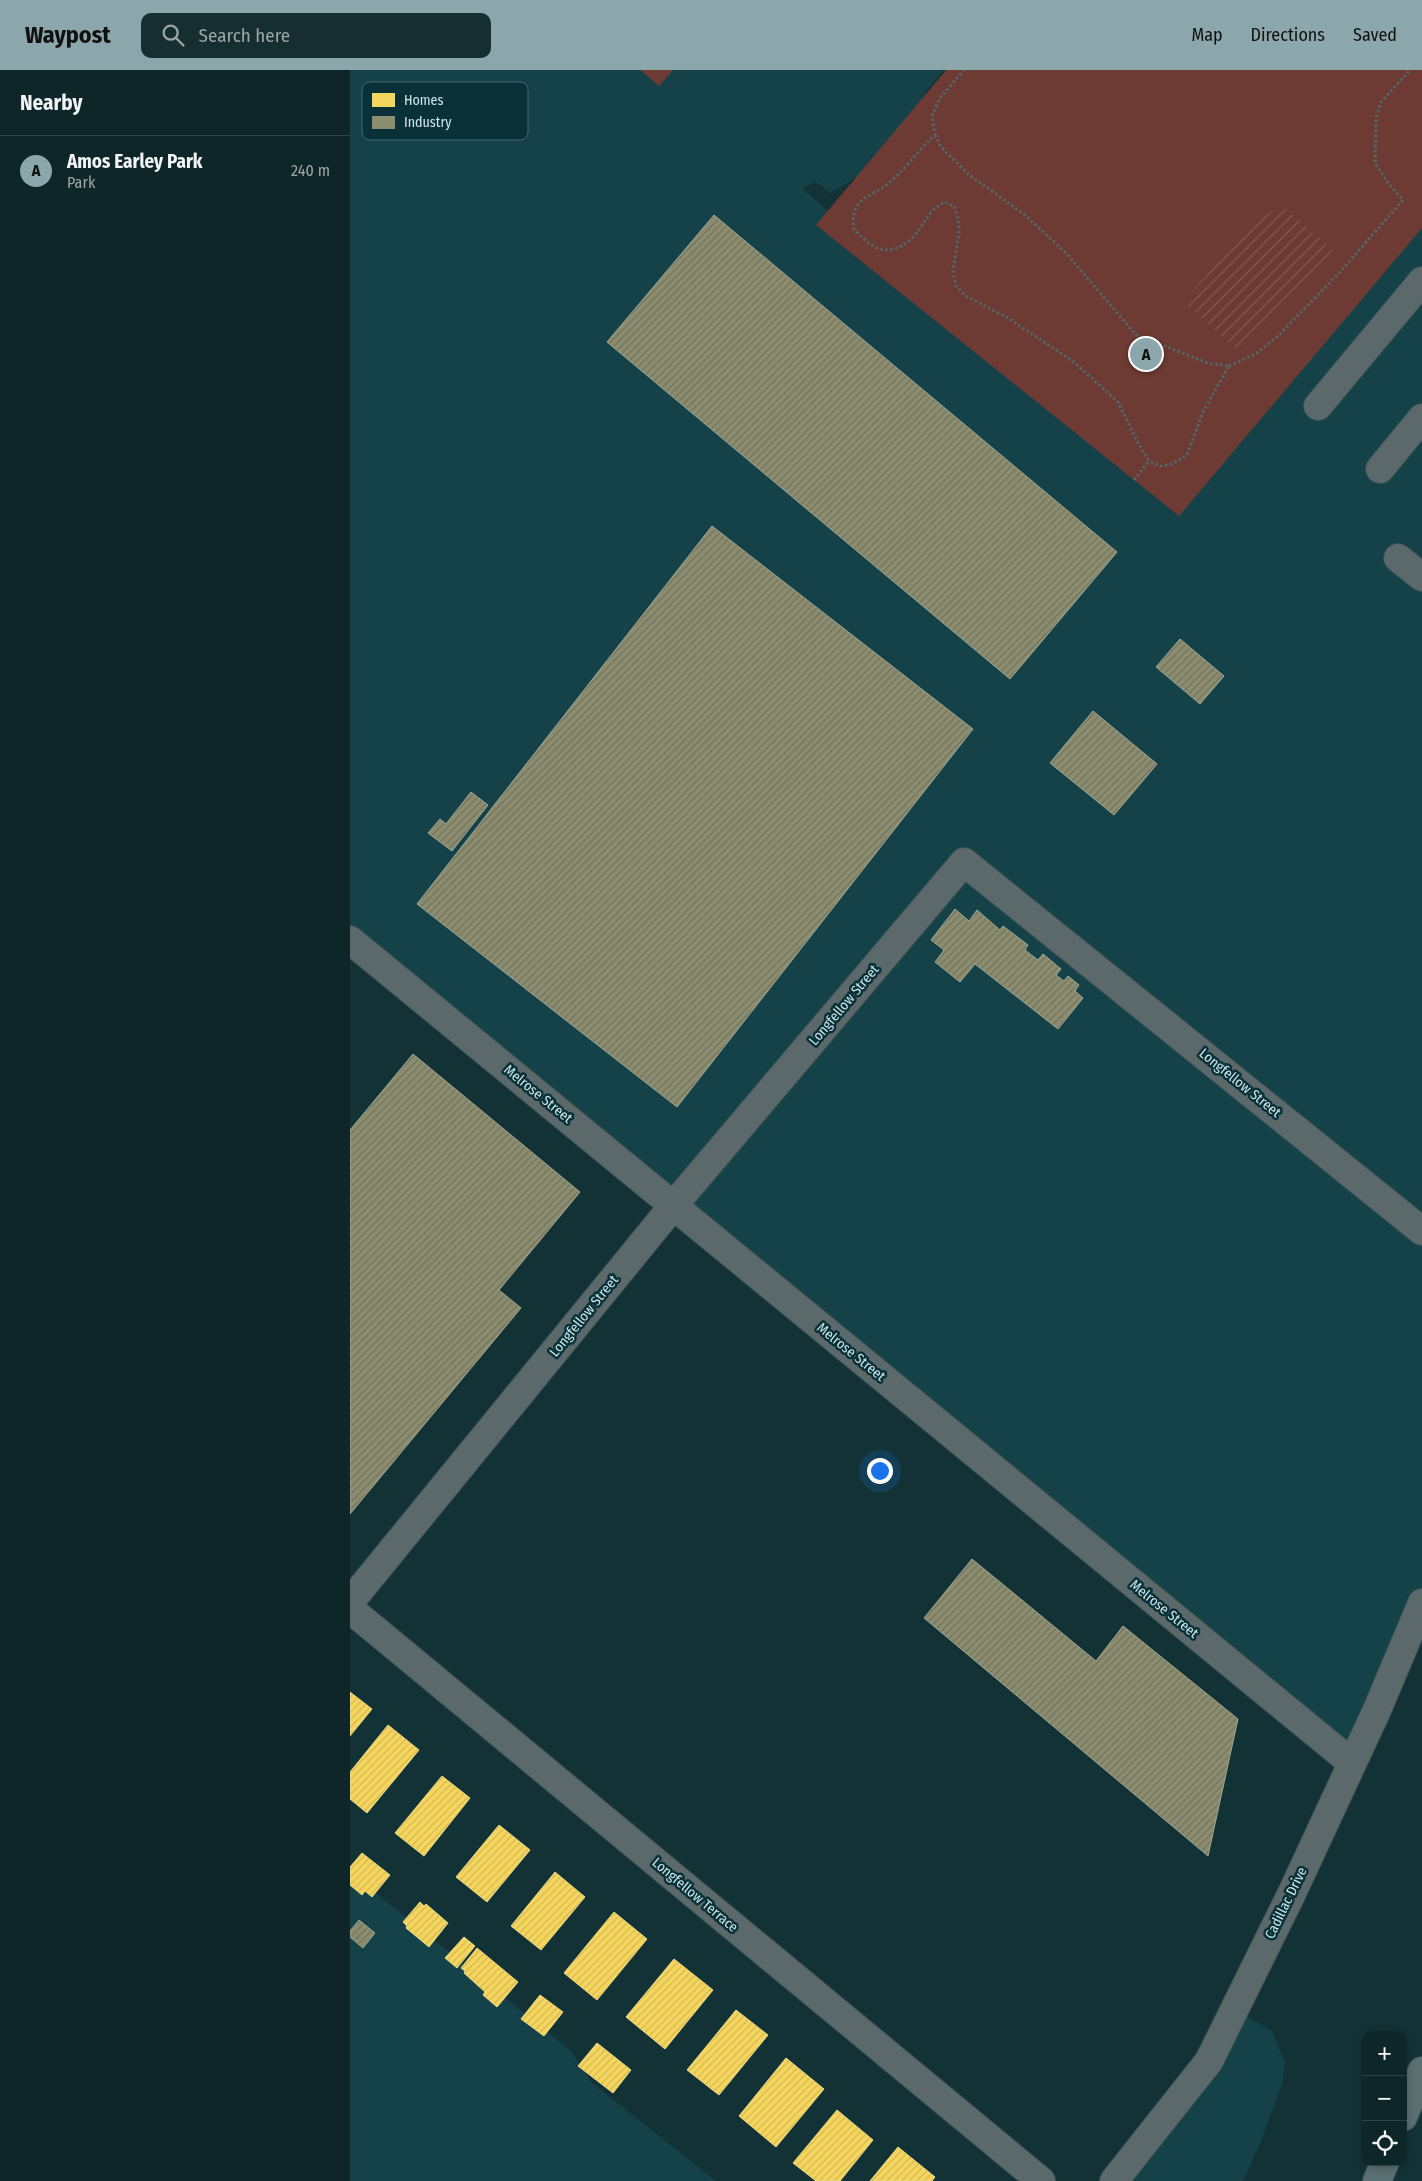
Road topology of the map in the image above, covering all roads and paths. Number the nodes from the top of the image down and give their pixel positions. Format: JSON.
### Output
{"nodes":[{"id":1,"x":964,"y":70,"type":"edge"},
{"id":2,"x":1410,"y":70,"type":"edge"},
{"id":3,"x":934,"y":135,"type":"junction"},
{"id":4,"x":1422,"y":281,"type":"edge"},
{"id":5,"x":1229,"y":366,"type":"junction"},
{"id":6,"x":1318,"y":406,"type":"dead end"},
{"id":7,"x":1422,"y":418,"type":"edge"},
{"id":8,"x":1150,"y":461,"type":"junction"},
{"id":9,"x":1380,"y":469,"type":"dead end"},
{"id":10,"x":1134,"y":480,"type":"dead end"},
{"id":11,"x":1398,"y":558,"type":"dead end"},
{"id":12,"x":1422,"y":577,"type":"edge"},
{"id":13,"x":350,"y":940,"type":"edge"},
{"id":14,"x":673,"y":1206,"type":"junction"},
{"id":15,"x":1422,"y":1231,"type":"edge"},
{"id":16,"x":350,"y":1602,"type":"edge"},
{"id":17,"x":1422,"y":1603,"type":"edge"},
{"id":18,"x":350,"y":1609,"type":"edge"},
{"id":19,"x":1352,"y":1763,"type":"junction"},
{"id":20,"x":1422,"y":2070,"type":"edge"},
{"id":21,"x":1407,"y":2107,"type":"edge"},
{"id":22,"x":1383,"y":2166,"type":"edge"},
{"id":23,"x":1041,"y":2181,"type":"edge"},
{"id":24,"x":1114,"y":2181,"type":"edge"},
{"id":25,"x":1377,"y":2181,"type":"edge"}],
"edges":[{"from":1,"to":3,"type":"path"},
{"from":2,"to":5,"type":"path"},
{"from":3,"to":5,"type":"path"},
{"from":3,"to":8,"type":"path"},
{"from":4,"to":6,"type":"street"},
{"from":5,"to":8,"type":"path"},
{"from":7,"to":9,"type":"street"},
{"from":8,"to":10,"type":"path"},
{"from":11,"to":12,"type":"street"},
{"from":13,"to":14,"type":"street","name":"Melrose Street"},
{"from":14,"to":15,"type":"street","name":"Longfellow Street"},
{"from":14,"to":16,"type":"street","name":"Longfellow Street"},
{"from":14,"to":19,"type":"street","name":"Melrose Street"},
{"from":17,"to":19,"type":"street","name":"Cadillac Drive"},
{"from":18,"to":23,"type":"street","name":"Longfellow Terrace"},
{"from":19,"to":24,"type":"street","name":"Cadillac Drive"},
{"from":20,"to":21,"type":"highway"},
{"from":22,"to":25,"type":"highway"}]}
